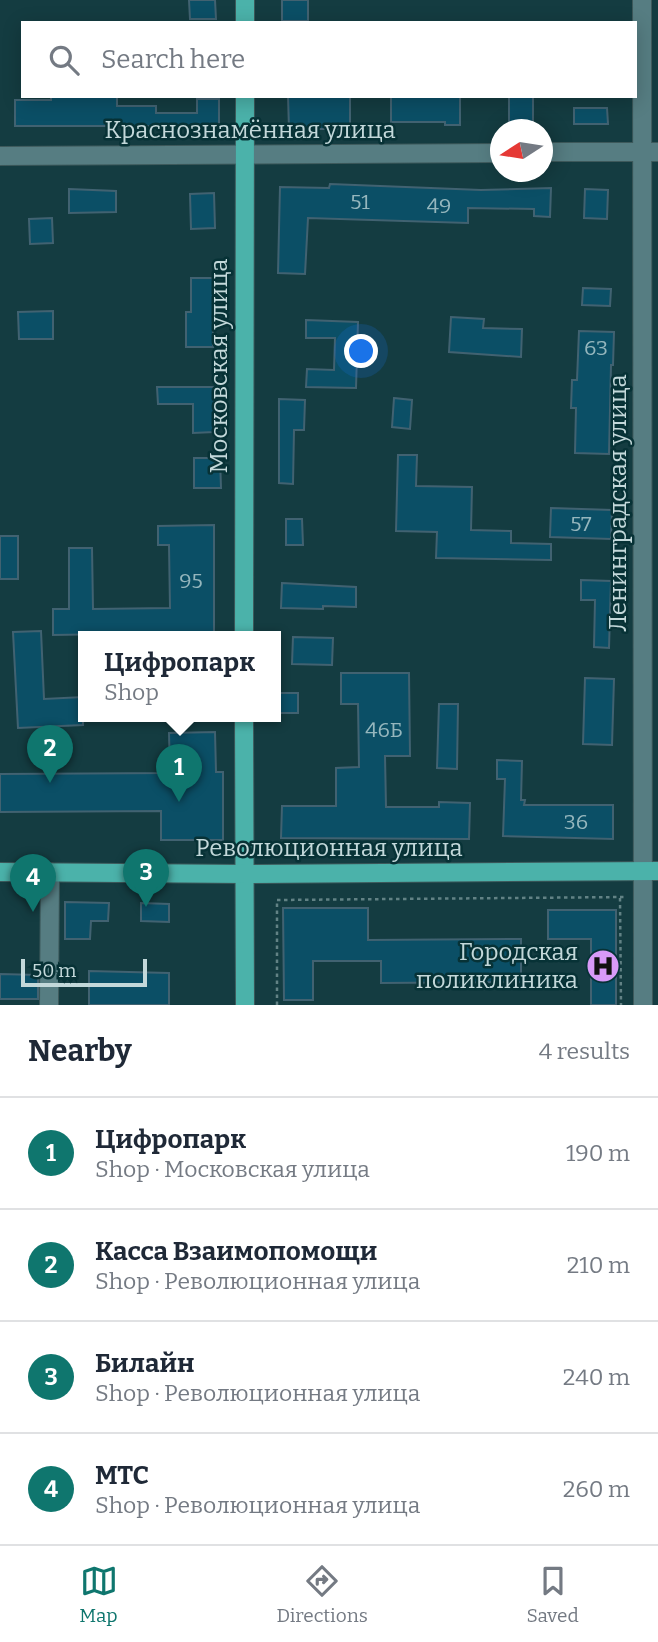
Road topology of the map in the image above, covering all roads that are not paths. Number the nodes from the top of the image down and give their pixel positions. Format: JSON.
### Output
{"nodes":[{"id":1,"x":245,"y":0,"type":"edge"},
{"id":2,"x":642,"y":0,"type":"edge"},
{"id":3,"x":245,"y":21,"type":"edge"},
{"id":4,"x":245,"y":98,"type":"edge"},
{"id":5,"x":553,"y":152,"type":"edge"},
{"id":6,"x":650,"y":152,"type":"edge"},
{"id":7,"x":490,"y":153,"type":"edge"},
{"id":8,"x":245,"y":155,"type":"junction"},
{"id":9,"x":0,"y":156,"type":"edge"},
{"id":10,"x":244,"y":631,"type":"edge"},
{"id":11,"x":244,"y":722,"type":"edge"},
{"id":12,"x":650,"y":871,"type":"edge"},
{"id":13,"x":0,"y":872,"type":"edge"},
{"id":14,"x":50,"y":872,"type":"junction"},
{"id":15,"x":245,"y":874,"type":"junction"},
{"id":16,"x":49,"y":1005,"type":"edge"},
{"id":17,"x":245,"y":1005,"type":"edge"},
{"id":18,"x":643,"y":1005,"type":"edge"}],
"edges":[{"from":1,"to":3,"type":"main road"},
{"from":2,"to":6,"type":"street","name":"Ленинградская улица"},
{"from":4,"to":8,"type":"main road","name":"Московская улица"},
{"from":5,"to":6,"type":"street"},
{"from":6,"to":12,"type":"street","name":"Ленинградская улица"},
{"from":7,"to":8,"type":"street","name":"Краснознамённая улица"},
{"from":8,"to":9,"type":"street","name":"Краснознамённая улица"},
{"from":8,"to":10,"type":"main road","name":"Московская улица"},
{"from":11,"to":15,"type":"main road"},
{"from":12,"to":15,"type":"main road","name":"Революционная улица"},
{"from":12,"to":18,"type":"street","name":"Ленинградская улица"},
{"from":13,"to":14,"type":"main road","name":"Революционная улица"},
{"from":14,"to":15,"type":"main road","name":"Революционная улица"},
{"from":14,"to":16,"type":"street"},
{"from":15,"to":17,"type":"main road"}]}
